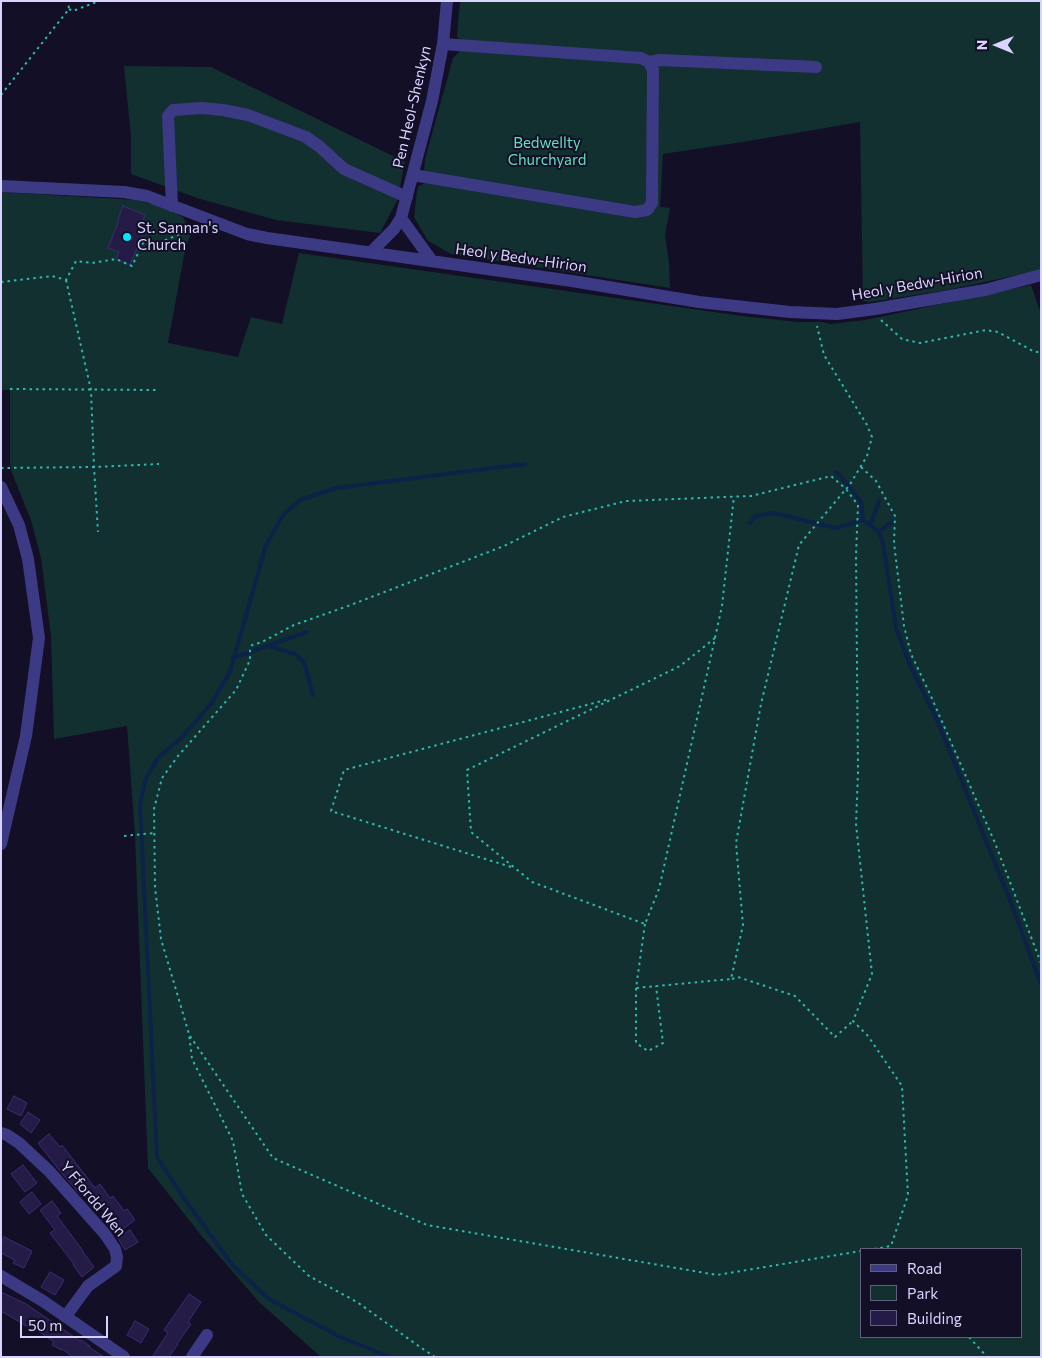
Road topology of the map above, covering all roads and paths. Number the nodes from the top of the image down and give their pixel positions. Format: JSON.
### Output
{"nodes":[{"id":1,"x":68,"y":1,"type":"edge"},
{"id":2,"x":99,"y":1,"type":"edge"},
{"id":3,"x":448,"y":1,"type":"edge"},
{"id":4,"x":69,"y":9,"type":"junction"},
{"id":5,"x":443,"y":44,"type":"junction"},
{"id":6,"x":649,"y":62,"type":"junction"},
{"id":7,"x":816,"y":67,"type":"dead end"},
{"id":8,"x":1,"y":95,"type":"edge"},
{"id":9,"x":413,"y":175,"type":"junction"},
{"id":10,"x":1,"y":186,"type":"edge"},
{"id":11,"x":407,"y":198,"type":"junction"},
{"id":12,"x":172,"y":206,"type":"junction"},
{"id":13,"x":205,"y":218,"type":"junction"},
{"id":14,"x":401,"y":218,"type":"junction"},
{"id":15,"x":371,"y":252,"type":"junction"},
{"id":16,"x":432,"y":262,"type":"junction"},
{"id":17,"x":1041,"y":275,"type":"edge"},
{"id":18,"x":66,"y":280,"type":"junction"},
{"id":19,"x":1,"y":282,"type":"edge"},
{"id":20,"x":875,"y":309,"type":"junction"},
{"id":21,"x":816,"y":313,"type":"junction"},
{"id":22,"x":1041,"y":353,"type":"edge"},
{"id":23,"x":10,"y":390,"type":"dead end"},
{"id":24,"x":91,"y":390,"type":"junction"},
{"id":25,"x":158,"y":390,"type":"dead end"},
{"id":26,"x":159,"y":464,"type":"dead end"},
{"id":27,"x":861,"y":466,"type":"junction"},
{"id":28,"x":94,"y":467,"type":"junction"},
{"id":29,"x":1,"y":468,"type":"edge"},
{"id":30,"x":1,"y":487,"type":"edge"},
{"id":31,"x":846,"y":488,"type":"junction"},
{"id":32,"x":734,"y":496,"type":"junction"},
{"id":33,"x":98,"y":532,"type":"dead end"},
{"id":34,"x":715,"y":638,"type":"junction"},
{"id":35,"x":615,"y":698,"type":"junction"},
{"id":36,"x":154,"y":833,"type":"junction"},
{"id":37,"x":124,"y":836,"type":"dead end"},
{"id":38,"x":1,"y":844,"type":"edge"},
{"id":39,"x":513,"y":867,"type":"junction"},
{"id":40,"x":645,"y":924,"type":"junction"},
{"id":41,"x":1041,"y":963,"type":"edge"},
{"id":42,"x":731,"y":979,"type":"junction"},
{"id":43,"x":656,"y":986,"type":"junction"},
{"id":44,"x":636,"y":988,"type":"junction"},
{"id":45,"x":853,"y":1021,"type":"junction"},
{"id":46,"x":189,"y":1034,"type":"junction"},
{"id":47,"x":1,"y":1133,"type":"edge"},
{"id":48,"x":890,"y":1246,"type":"joint"},
{"id":49,"x":879,"y":1248,"type":"edge"},
{"id":50,"x":860,"y":1251,"type":"edge"},
{"id":51,"x":1,"y":1276,"type":"edge"},
{"id":52,"x":66,"y":1316,"type":"junction"},
{"id":53,"x":207,"y":1334,"type":"dead end"},
{"id":54,"x":970,"y":1338,"type":"edge"},
{"id":55,"x":124,"y":1357,"type":"edge"},
{"id":56,"x":192,"y":1357,"type":"edge"},
{"id":57,"x":435,"y":1357,"type":"edge"},
{"id":58,"x":987,"y":1357,"type":"edge"}],
"edges":[{"from":1,"to":4,"type":"path"},
{"from":2,"to":4,"type":"path"},
{"from":3,"to":5,"type":"street","name":"Pen Heol-Shenkyn"},
{"from":4,"to":8,"type":"path"},
{"from":5,"to":6,"type":"street"},
{"from":5,"to":9,"type":"street","name":"Pen Heol-Shenkyn"},
{"from":6,"to":7,"type":"street"},
{"from":6,"to":9,"type":"street"},
{"from":9,"to":11,"type":"street","name":"Pen Heol-Shenkyn"},
{"from":10,"to":12,"type":"street","name":"Heol y Bedw-Hirion"},
{"from":11,"to":12,"type":"street"},
{"from":11,"to":14,"type":"street","name":"Pen Heol-Shenkyn"},
{"from":12,"to":13,"type":"street","name":"Heol y Bedw-Hirion"},
{"from":13,"to":15,"type":"street","name":"Heol y Bedw-Hirion"},
{"from":13,"to":18,"type":"path"},
{"from":14,"to":15,"type":"street","name":"Pen Heol-Shenkyn"},
{"from":14,"to":16,"type":"street"},
{"from":15,"to":16,"type":"street","name":"Heol y Bedw-Hirion"},
{"from":16,"to":21,"type":"street","name":"Heol y Bedw-Hirion"},
{"from":17,"to":20,"type":"street","name":"Heol y Bedw-Hirion"},
{"from":18,"to":19,"type":"path"},
{"from":18,"to":24,"type":"path"},
{"from":20,"to":21,"type":"street","name":"Heol y Bedw-Hirion"},
{"from":20,"to":22,"type":"path"},
{"from":21,"to":27,"type":"path"},
{"from":23,"to":24,"type":"path"},
{"from":24,"to":25,"type":"path"},
{"from":24,"to":28,"type":"path"},
{"from":26,"to":28,"type":"path"},
{"from":27,"to":31,"type":"path"},
{"from":27,"to":41,"type":"path"},
{"from":28,"to":29,"type":"path"},
{"from":28,"to":33,"type":"path"},
{"from":30,"to":38,"type":"street"},
{"from":31,"to":32,"type":"path"},
{"from":31,"to":42,"type":"path"},
{"from":31,"to":45,"type":"path"},
{"from":32,"to":34,"type":"path"},
{"from":32,"to":36,"type":"path"},
{"from":34,"to":35,"type":"path"},
{"from":34,"to":40,"type":"path"},
{"from":35,"to":39,"type":"path"},
{"from":35,"to":39,"type":"path"},
{"from":36,"to":37,"type":"path"},
{"from":36,"to":46,"type":"path"},
{"from":39,"to":40,"type":"path"},
{"from":40,"to":44,"type":"path"},
{"from":42,"to":43,"type":"path"},
{"from":42,"to":45,"type":"path"},
{"from":43,"to":44,"type":"path"},
{"from":43,"to":44,"type":"path"},
{"from":45,"to":48,"type":"path"},
{"from":46,"to":50,"type":"path"},
{"from":46,"to":57,"type":"path"},
{"from":47,"to":52,"type":"street","name":"Y Ffordd Wen"},
{"from":48,"to":49,"type":"path"},
{"from":51,"to":52,"type":"street"},
{"from":52,"to":55,"type":"street"},
{"from":53,"to":56,"type":"street"},
{"from":54,"to":58,"type":"path"}]}
